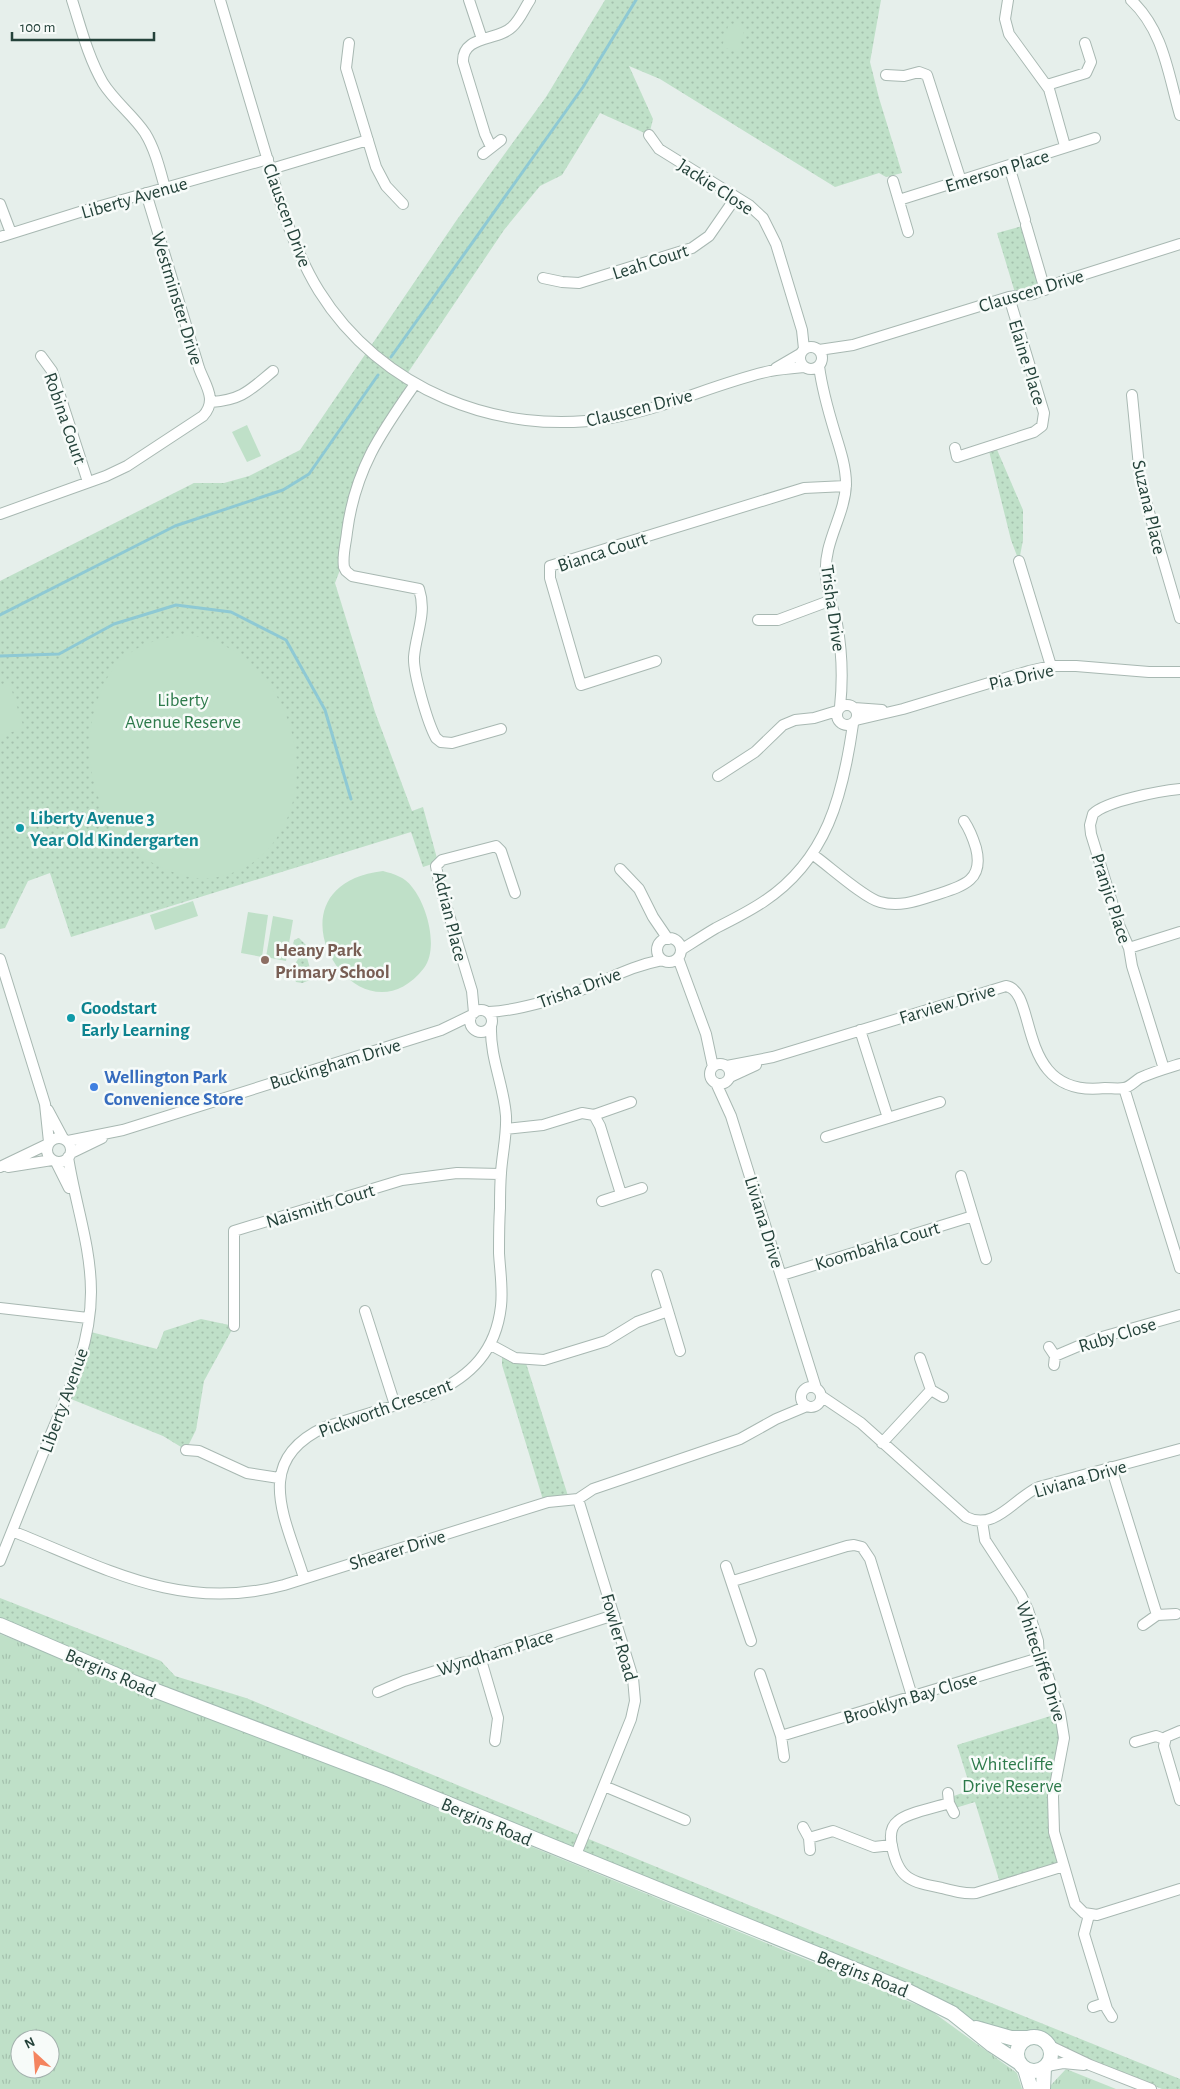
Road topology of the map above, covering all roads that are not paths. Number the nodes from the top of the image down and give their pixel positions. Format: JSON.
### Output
{"nodes":[{"id":1,"x":72,"y":0,"type":"edge"},
{"id":2,"x":220,"y":0,"type":"edge"},
{"id":3,"x":469,"y":0,"type":"edge"},
{"id":4,"x":530,"y":0,"type":"edge"},
{"id":5,"x":1008,"y":0,"type":"edge"},
{"id":6,"x":1131,"y":0,"type":"edge"},
{"id":7,"x":482,"y":39,"type":"junction"},
{"id":8,"x":348,"y":43,"type":"dead end"},
{"id":9,"x":1085,"y":43,"type":"dead end"},
{"id":10,"x":886,"y":75,"type":"dead end"},
{"id":11,"x":1047,"y":85,"type":"junction"},
{"id":12,"x":1179,"y":111,"type":"edge"},
{"id":13,"x":649,"y":136,"type":"dead end"},
{"id":14,"x":1095,"y":138,"type":"dead end"},
{"id":15,"x":368,"y":140,"type":"junction"},
{"id":16,"x":501,"y":140,"type":"dead end"},
{"id":17,"x":1065,"y":146,"type":"junction"},
{"id":18,"x":269,"y":164,"type":"junction"},
{"id":19,"x":1008,"y":166,"type":"junction"},
{"id":20,"x":893,"y":181,"type":"dead end"},
{"id":21,"x":961,"y":181,"type":"junction"},
{"id":22,"x":165,"y":188,"type":"junction"},
{"id":23,"x":146,"y":193,"type":"junction"},
{"id":24,"x":736,"y":197,"type":"junction"},
{"id":25,"x":899,"y":200,"type":"junction"},
{"id":26,"x":0,"y":204,"type":"edge"},
{"id":27,"x":403,"y":204,"type":"dead end"},
{"id":28,"x":908,"y":232,"type":"dead end"},
{"id":29,"x":11,"y":233,"type":"junction"},
{"id":30,"x":0,"y":237,"type":"edge"},
{"id":31,"x":1180,"y":244,"type":"edge"},
{"id":32,"x":543,"y":278,"type":"dead end"},
{"id":33,"x":1045,"y":290,"type":"junction"},
{"id":34,"x":1009,"y":297,"type":"junction"},
{"id":35,"x":853,"y":345,"type":"junction"},
{"id":36,"x":809,"y":350,"type":"junction"},
{"id":37,"x":41,"y":356,"type":"dead end"},
{"id":38,"x":820,"y":364,"type":"junction"},
{"id":39,"x":805,"y":368,"type":"junction"},
{"id":40,"x":273,"y":370,"type":"dead end"},
{"id":41,"x":770,"y":371,"type":"junction"},
{"id":42,"x":415,"y":384,"type":"junction"},
{"id":43,"x":823,"y":394,"type":"junction"},
{"id":44,"x":1132,"y":394,"type":"dead end"},
{"id":45,"x":211,"y":402,"type":"junction"},
{"id":46,"x":957,"y":456,"type":"dead end"},
{"id":47,"x":88,"y":482,"type":"junction"},
{"id":48,"x":846,"y":486,"type":"junction"},
{"id":49,"x":0,"y":514,"type":"edge"},
{"id":50,"x":1019,"y":561,"type":"dead end"},
{"id":51,"x":829,"y":601,"type":"junction"},
{"id":52,"x":1180,"y":618,"type":"edge"},
{"id":53,"x":758,"y":620,"type":"dead end"},
{"id":54,"x":656,"y":661,"type":"dead end"},
{"id":55,"x":1052,"y":666,"type":"junction"},
{"id":56,"x":1180,"y":672,"type":"edge"},
{"id":57,"x":842,"y":678,"type":"junction"},
{"id":58,"x":853,"y":707,"type":"junction"},
{"id":59,"x":895,"y":710,"type":"junction"},
{"id":60,"x":839,"y":716,"type":"junction"},
{"id":61,"x":854,"y":722,"type":"junction"},
{"id":62,"x":501,"y":729,"type":"dead end"},
{"id":63,"x":848,"y":754,"type":"junction"},
{"id":64,"x":718,"y":776,"type":"dead end"},
{"id":65,"x":1180,"y":789,"type":"edge"},
{"id":66,"x":964,"y":821,"type":"dead end"},
{"id":67,"x":812,"y":854,"type":"junction"},
{"id":68,"x":620,"y":868,"type":"dead end"},
{"id":69,"x":515,"y":893,"type":"dead end"},
{"id":70,"x":653,"y":917,"type":"junction"},
{"id":71,"x":1180,"y":932,"type":"edge"},
{"id":72,"x":658,"y":947,"type":"junction"},
{"id":73,"x":676,"y":947,"type":"junction"},
{"id":74,"x":1129,"y":948,"type":"junction"},
{"id":75,"x":0,"y":959,"type":"edge"},
{"id":76,"x":665,"y":961,"type":"junction"},
{"id":77,"x":634,"y":966,"type":"junction"},
{"id":78,"x":689,"y":991,"type":"junction"},
{"id":79,"x":525,"y":1006,"type":"junction"},
{"id":80,"x":479,"y":1013,"type":"junction"},
{"id":81,"x":491,"y":1026,"type":"junction"},
{"id":82,"x":441,"y":1030,"type":"junction"},
{"id":83,"x":476,"y":1030,"type":"junction"},
{"id":84,"x":860,"y":1030,"type":"junction"},
{"id":85,"x":492,"y":1057,"type":"junction"},
{"id":86,"x":773,"y":1057,"type":"junction"},
{"id":87,"x":1180,"y":1064,"type":"edge"},
{"id":88,"x":721,"y":1065,"type":"junction"},
{"id":89,"x":1164,"y":1069,"type":"junction"},
{"id":90,"x":729,"y":1079,"type":"junction"},
{"id":91,"x":716,"y":1083,"type":"junction"},
{"id":92,"x":1124,"y":1088,"type":"junction"},
{"id":93,"x":631,"y":1102,"type":"dead end"},
{"id":94,"x":940,"y":1102,"type":"dead end"},
{"id":95,"x":45,"y":1104,"type":"junction"},
{"id":96,"x":594,"y":1114,"type":"junction"},
{"id":97,"x":732,"y":1116,"type":"junction"},
{"id":98,"x":888,"y":1118,"type":"junction"},
{"id":99,"x":506,"y":1129,"type":"junction"},
{"id":100,"x":114,"y":1132,"type":"junction"},
{"id":101,"x":826,"y":1137,"type":"dead end"},
{"id":102,"x":65,"y":1139,"type":"junction"},
{"id":103,"x":49,"y":1143,"type":"junction"},
{"id":104,"x":70,"y":1155,"type":"junction"},
{"id":105,"x":54,"y":1161,"type":"junction"},
{"id":106,"x":0,"y":1168,"type":"edge"},
{"id":107,"x":500,"y":1174,"type":"junction"},
{"id":108,"x":961,"y":1176,"type":"dead end"},
{"id":109,"x":642,"y":1188,"type":"dead end"},
{"id":110,"x":621,"y":1194,"type":"junction"},
{"id":111,"x":602,"y":1201,"type":"dead end"},
{"id":112,"x":76,"y":1203,"type":"junction"},
{"id":113,"x":973,"y":1216,"type":"junction"},
{"id":114,"x":986,"y":1259,"type":"dead end"},
{"id":115,"x":1180,"y":1268,"type":"edge"},
{"id":116,"x":657,"y":1275,"type":"dead end"},
{"id":117,"x":782,"y":1275,"type":"junction"},
{"id":118,"x":0,"y":1308,"type":"edge"},
{"id":119,"x":668,"y":1310,"type":"junction"},
{"id":120,"x":365,"y":1311,"type":"dead end"},
{"id":121,"x":1180,"y":1315,"type":"edge"},
{"id":122,"x":88,"y":1318,"type":"junction"},
{"id":123,"x":234,"y":1326,"type":"dead end"},
{"id":124,"x":491,"y":1344,"type":"junction"},
{"id":125,"x":680,"y":1351,"type":"dead end"},
{"id":126,"x":1053,"y":1356,"type":"dead end"},
{"id":127,"x":806,"y":1358,"type":"junction"},
{"id":128,"x":920,"y":1358,"type":"dead end"},
{"id":129,"x":931,"y":1390,"type":"junction"},
{"id":130,"x":801,"y":1394,"type":"junction"},
{"id":131,"x":943,"y":1397,"type":"dead end"},
{"id":132,"x":815,"y":1399,"type":"junction"},
{"id":133,"x":395,"y":1405,"type":"junction"},
{"id":134,"x":776,"y":1420,"type":"junction"},
{"id":135,"x":882,"y":1443,"type":"junction"},
{"id":136,"x":1180,"y":1449,"type":"edge"},
{"id":137,"x":186,"y":1450,"type":"dead end"},
{"id":138,"x":1111,"y":1467,"type":"junction"},
{"id":139,"x":279,"y":1478,"type":"junction"},
{"id":140,"x":578,"y":1499,"type":"junction"},
{"id":141,"x":982,"y":1521,"type":"junction"},
{"id":142,"x":12,"y":1531,"type":"junction"},
{"id":143,"x":0,"y":1561,"type":"edge"},
{"id":144,"x":726,"y":1566,"type":"dead end"},
{"id":145,"x":304,"y":1578,"type":"junction"},
{"id":146,"x":732,"y":1581,"type":"junction"},
{"id":147,"x":1176,"y":1614,"type":"dead end"},
{"id":148,"x":614,"y":1615,"type":"junction"},
{"id":149,"x":1157,"y":1615,"type":"junction"},
{"id":150,"x":1143,"y":1625,"type":"dead end"},
{"id":151,"x":0,"y":1626,"type":"edge"},
{"id":152,"x":751,"y":1641,"type":"dead end"},
{"id":153,"x":1040,"y":1658,"type":"junction"},
{"id":154,"x":481,"y":1660,"type":"junction"},
{"id":155,"x":760,"y":1674,"type":"dead end"},
{"id":156,"x":378,"y":1692,"type":"dead end"},
{"id":157,"x":912,"y":1696,"type":"junction"},
{"id":158,"x":1180,"y":1731,"type":"edge"},
{"id":159,"x":781,"y":1736,"type":"junction"},
{"id":160,"x":1164,"y":1738,"type":"junction"},
{"id":161,"x":495,"y":1741,"type":"dead end"},
{"id":162,"x":1134,"y":1742,"type":"dead end"},
{"id":163,"x":784,"y":1757,"type":"dead end"},
{"id":164,"x":604,"y":1786,"type":"junction"},
{"id":165,"x":1180,"y":1800,"type":"edge"},
{"id":166,"x":954,"y":1813,"type":"dead end"},
{"id":167,"x":685,"y":1820,"type":"dead end"},
{"id":168,"x":803,"y":1827,"type":"dead end"},
{"id":169,"x":809,"y":1838,"type":"junction"},
{"id":170,"x":892,"y":1845,"type":"junction"},
{"id":171,"x":810,"y":1850,"type":"dead end"},
{"id":172,"x":575,"y":1857,"type":"junction"},
{"id":173,"x":1064,"y":1866,"type":"junction"},
{"id":174,"x":1180,"y":1889,"type":"edge"},
{"id":175,"x":1089,"y":1915,"type":"junction"},
{"id":176,"x":1105,"y":2003,"type":"junction"},
{"id":177,"x":1093,"y":2007,"type":"dead end"},
{"id":178,"x":1112,"y":2017,"type":"dead end"},
{"id":179,"x":970,"y":2026,"type":"junction"},
{"id":180,"x":1027,"y":2038,"type":"junction"},
{"id":181,"x":1050,"y":2046,"type":"junction"},
{"id":182,"x":1090,"y":2065,"type":"junction"},
{"id":183,"x":1022,"y":2066,"type":"junction"},
{"id":184,"x":1046,"y":2067,"type":"junction"},
{"id":185,"x":1031,"y":2089,"type":"edge"},
{"id":186,"x":1043,"y":2089,"type":"edge"},
{"id":187,"x":1150,"y":2089,"type":"edge"}],
"edges":[{"from":1,"to":22,"type":"street"},
{"from":2,"to":18,"type":"street","name":"Clauscen Drive"},
{"from":3,"to":7,"type":"street"},
{"from":4,"to":7,"type":"street"},
{"from":5,"to":11,"type":"street"},
{"from":6,"to":12,"type":"street"},
{"from":7,"to":16,"type":"street"},
{"from":8,"to":15,"type":"street"},
{"from":9,"to":11,"type":"street"},
{"from":10,"to":21,"type":"street"},
{"from":11,"to":17,"type":"street"},
{"from":13,"to":24,"type":"street","name":"Jackie Close"},
{"from":14,"to":17,"type":"street","name":"Emerson Place"},
{"from":15,"to":18,"type":"street","name":"Liberty Avenue"},
{"from":15,"to":27,"type":"street"},
{"from":17,"to":19,"type":"street","name":"Emerson Place"},
{"from":18,"to":22,"type":"street","name":"Liberty Avenue"},
{"from":18,"to":42,"type":"street","name":"Clauscen Drive"},
{"from":19,"to":21,"type":"street","name":"Emerson Place"},
{"from":19,"to":33,"type":"street"},
{"from":20,"to":25,"type":"street"},
{"from":21,"to":25,"type":"street","name":"Emerson Place"},
{"from":22,"to":23,"type":"street","name":"Liberty Avenue"},
{"from":23,"to":29,"type":"street","name":"Liberty Avenue"},
{"from":23,"to":45,"type":"street","name":"Westminster Drive"},
{"from":24,"to":32,"type":"street","name":"Leah Court"},
{"from":24,"to":36,"type":"street","name":"Jackie Close"},
{"from":25,"to":28,"type":"street"},
{"from":26,"to":29,"type":"street"},
{"from":29,"to":30,"type":"street","name":"Liberty Avenue"},
{"from":31,"to":33,"type":"street","name":"Clauscen Drive"},
{"from":33,"to":34,"type":"street","name":"Clauscen Drive"},
{"from":34,"to":35,"type":"street","name":"Clauscen Drive"},
{"from":34,"to":46,"type":"street","name":"Elaine Place"},
{"from":35,"to":36,"type":"street","name":"Clauscen Drive"},
{"from":35,"to":38,"type":"street","name":"Clauscen Drive"},
{"from":36,"to":38,"type":"street"},
{"from":36,"to":39,"type":"street"},
{"from":36,"to":41,"type":"street","name":"Clauscen Drive"},
{"from":37,"to":47,"type":"street","name":"Robina Court"},
{"from":38,"to":39,"type":"street"},
{"from":38,"to":43,"type":"street","name":"Trisha Drive"},
{"from":39,"to":41,"type":"street","name":"Clauscen Drive"},
{"from":39,"to":43,"type":"street","name":"Trisha Drive"},
{"from":40,"to":45,"type":"street"},
{"from":41,"to":42,"type":"street","name":"Clauscen Drive"},
{"from":42,"to":62,"type":"street"},
{"from":43,"to":48,"type":"street","name":"Trisha Drive"},
{"from":44,"to":52,"type":"street","name":"Suzana Place"},
{"from":45,"to":47,"type":"street"},
{"from":47,"to":49,"type":"street"},
{"from":48,"to":51,"type":"street","name":"Trisha Drive"},
{"from":48,"to":54,"type":"street","name":"Bianca Court"},
{"from":50,"to":55,"type":"street"},
{"from":51,"to":53,"type":"street"},
{"from":51,"to":57,"type":"street","name":"Trisha Drive"},
{"from":55,"to":56,"type":"street","name":"Pia Drive"},
{"from":55,"to":59,"type":"street","name":"Pia Drive"},
{"from":57,"to":58,"type":"street","name":"Trisha Drive"},
{"from":57,"to":60,"type":"street","name":"Trisha Drive"},
{"from":58,"to":59,"type":"street","name":"Pia Drive"},
{"from":58,"to":60,"type":"street"},
{"from":58,"to":61,"type":"street"},
{"from":59,"to":61,"type":"street","name":"Pia Drive"},
{"from":60,"to":61,"type":"street"},
{"from":60,"to":63,"type":"street","name":"Trisha Drive"},
{"from":60,"to":64,"type":"street"},
{"from":61,"to":63,"type":"street","name":"Trisha Drive"},
{"from":63,"to":67,"type":"street","name":"Trisha Drive"},
{"from":65,"to":74,"type":"street","name":"Pranjic Place"},
{"from":66,"to":67,"type":"street"},
{"from":67,"to":73,"type":"street","name":"Trisha Drive"},
{"from":68,"to":70,"type":"street"},
{"from":69,"to":80,"type":"street","name":"Adrian Place"},
{"from":70,"to":72,"type":"street"},
{"from":70,"to":73,"type":"street"},
{"from":71,"to":74,"type":"street"},
{"from":72,"to":73,"type":"street","name":"Trisha Drive"},
{"from":72,"to":76,"type":"street"},
{"from":72,"to":77,"type":"street","name":"Trisha Drive"},
{"from":73,"to":76,"type":"street","name":"Trisha Drive"},
{"from":73,"to":78,"type":"street"},
{"from":74,"to":89,"type":"street","name":"Pranjic Place"},
{"from":75,"to":95,"type":"street"},
{"from":76,"to":77,"type":"street","name":"Trisha Drive"},
{"from":76,"to":78,"type":"street"},
{"from":77,"to":79,"type":"street","name":"Trisha Drive"},
{"from":78,"to":88,"type":"street"},
{"from":79,"to":80,"type":"street","name":"Trisha Drive"},
{"from":79,"to":81,"type":"street","name":"Trisha Drive"},
{"from":80,"to":81,"type":"street"},
{"from":80,"to":82,"type":"street","name":"Buckingham Drive"},
{"from":80,"to":83,"type":"street"},
{"from":81,"to":83,"type":"street"},
{"from":81,"to":85,"type":"street","name":"Pickworth Crescent"},
{"from":82,"to":83,"type":"street","name":"Buckingham Drive"},
{"from":82,"to":100,"type":"street","name":"Buckingham Drive"},
{"from":83,"to":85,"type":"street","name":"Pickworth Crescent"},
{"from":84,"to":86,"type":"street","name":"Farview Drive"},
{"from":84,"to":92,"type":"street","name":"Farview Drive"},
{"from":84,"to":98,"type":"street"},
{"from":85,"to":99,"type":"street","name":"Pickworth Crescent"},
{"from":86,"to":88,"type":"street","name":"Farview Drive"},
{"from":86,"to":90,"type":"street","name":"Farview Drive"},
{"from":87,"to":89,"type":"street"},
{"from":88,"to":90,"type":"street"},
{"from":88,"to":91,"type":"street"},
{"from":89,"to":92,"type":"street"},
{"from":90,"to":91,"type":"street"},
{"from":90,"to":97,"type":"street","name":"Liviana Drive"},
{"from":91,"to":97,"type":"street","name":"Liviana Drive"},
{"from":92,"to":115,"type":"street"},
{"from":93,"to":96,"type":"street"},
{"from":94,"to":98,"type":"street"},
{"from":95,"to":102,"type":"street"},
{"from":95,"to":103,"type":"street"},
{"from":96,"to":99,"type":"street"},
{"from":96,"to":110,"type":"street"},
{"from":97,"to":117,"type":"street","name":"Liviana Drive"},
{"from":98,"to":101,"type":"street"},
{"from":99,"to":107,"type":"street","name":"Pickworth Crescent"},
{"from":100,"to":102,"type":"street","name":"Buckingham Drive"},
{"from":100,"to":104,"type":"street","name":"Buckingham Drive"},
{"from":102,"to":103,"type":"street"},
{"from":102,"to":104,"type":"street"},
{"from":103,"to":105,"type":"street"},
{"from":103,"to":106,"type":"street"},
{"from":104,"to":105,"type":"street"},
{"from":104,"to":112,"type":"street","name":"Liberty Avenue"},
{"from":105,"to":106,"type":"street"},
{"from":105,"to":112,"type":"street","name":"Liberty Avenue"},
{"from":107,"to":123,"type":"street","name":"Naismith Court"},
{"from":107,"to":124,"type":"street","name":"Pickworth Crescent"},
{"from":108,"to":113,"type":"street"},
{"from":109,"to":110,"type":"street"},
{"from":110,"to":111,"type":"street"},
{"from":112,"to":122,"type":"street","name":"Liberty Avenue"},
{"from":113,"to":114,"type":"street"},
{"from":113,"to":117,"type":"street","name":"Koombahla Court"},
{"from":116,"to":119,"type":"street"},
{"from":117,"to":127,"type":"street","name":"Liviana Drive"},
{"from":118,"to":122,"type":"street"},
{"from":119,"to":124,"type":"street"},
{"from":119,"to":125,"type":"street"},
{"from":120,"to":133,"type":"street"},
{"from":121,"to":126,"type":"street","name":"Ruby Close"},
{"from":122,"to":142,"type":"street","name":"Liberty Avenue"},
{"from":124,"to":133,"type":"street","name":"Pickworth Crescent"},
{"from":127,"to":130,"type":"street","name":"Liviana Drive"},
{"from":127,"to":132,"type":"street","name":"Liviana Drive"},
{"from":128,"to":129,"type":"street"},
{"from":129,"to":131,"type":"street"},
{"from":129,"to":135,"type":"street"},
{"from":130,"to":132,"type":"street"},
{"from":130,"to":132,"type":"street"},
{"from":130,"to":134,"type":"street","name":"Shearer Drive"},
{"from":132,"to":134,"type":"street","name":"Shearer Drive"},
{"from":132,"to":135,"type":"street"},
{"from":133,"to":139,"type":"street","name":"Pickworth Crescent"},
{"from":134,"to":140,"type":"street","name":"Shearer Drive"},
{"from":135,"to":141,"type":"street"},
{"from":136,"to":138,"type":"street","name":"Liviana Drive"},
{"from":137,"to":139,"type":"street"},
{"from":138,"to":141,"type":"street","name":"Liviana Drive"},
{"from":138,"to":149,"type":"street"},
{"from":139,"to":145,"type":"street","name":"Pickworth Crescent"},
{"from":140,"to":145,"type":"street","name":"Shearer Drive"},
{"from":140,"to":148,"type":"street","name":"Fowler Road"},
{"from":141,"to":153,"type":"street","name":"Whitecliffe Drive"},
{"from":142,"to":143,"type":"street","name":"Liberty Avenue"},
{"from":142,"to":145,"type":"street","name":"Shearer Drive"},
{"from":144,"to":146,"type":"street"},
{"from":146,"to":152,"type":"street"},
{"from":146,"to":157,"type":"street"},
{"from":147,"to":149,"type":"street"},
{"from":148,"to":154,"type":"street","name":"Wyndham Place"},
{"from":148,"to":164,"type":"street","name":"Fowler Road"},
{"from":149,"to":150,"type":"street"},
{"from":151,"to":172,"type":"main road","name":"Bergins Road"},
{"from":153,"to":157,"type":"street","name":"Brooklyn Bay Close"},
{"from":153,"to":173,"type":"street","name":"Whitecliffe Drive"},
{"from":154,"to":156,"type":"street","name":"Wyndham Place"},
{"from":154,"to":161,"type":"street"},
{"from":155,"to":159,"type":"street"},
{"from":157,"to":159,"type":"street","name":"Brooklyn Bay Close"},
{"from":158,"to":160,"type":"street"},
{"from":159,"to":163,"type":"street"},
{"from":160,"to":162,"type":"street"},
{"from":160,"to":165,"type":"street"},
{"from":164,"to":167,"type":"street"},
{"from":164,"to":172,"type":"street","name":"Fowler Road"},
{"from":166,"to":170,"type":"street"},
{"from":168,"to":169,"type":"street"},
{"from":169,"to":170,"type":"street"},
{"from":169,"to":171,"type":"street"},
{"from":170,"to":173,"type":"street"},
{"from":172,"to":179,"type":"main road","name":"Bergins Road"},
{"from":173,"to":175,"type":"street","name":"Whitecliffe Drive"},
{"from":174,"to":175,"type":"street"},
{"from":175,"to":176,"type":"street"},
{"from":176,"to":177,"type":"street"},
{"from":176,"to":178,"type":"street"},
{"from":179,"to":180,"type":"main road","name":"Bergins Road"},
{"from":179,"to":183,"type":"main road","name":"Bergins Road"},
{"from":180,"to":181,"type":"main road"},
{"from":180,"to":183,"type":"main road"},
{"from":181,"to":182,"type":"street"},
{"from":181,"to":184,"type":"main road"},
{"from":182,"to":184,"type":"street"},
{"from":182,"to":187,"type":"street"},
{"from":183,"to":184,"type":"main road"},
{"from":183,"to":185,"type":"main road"},
{"from":184,"to":186,"type":"main road"}]}
